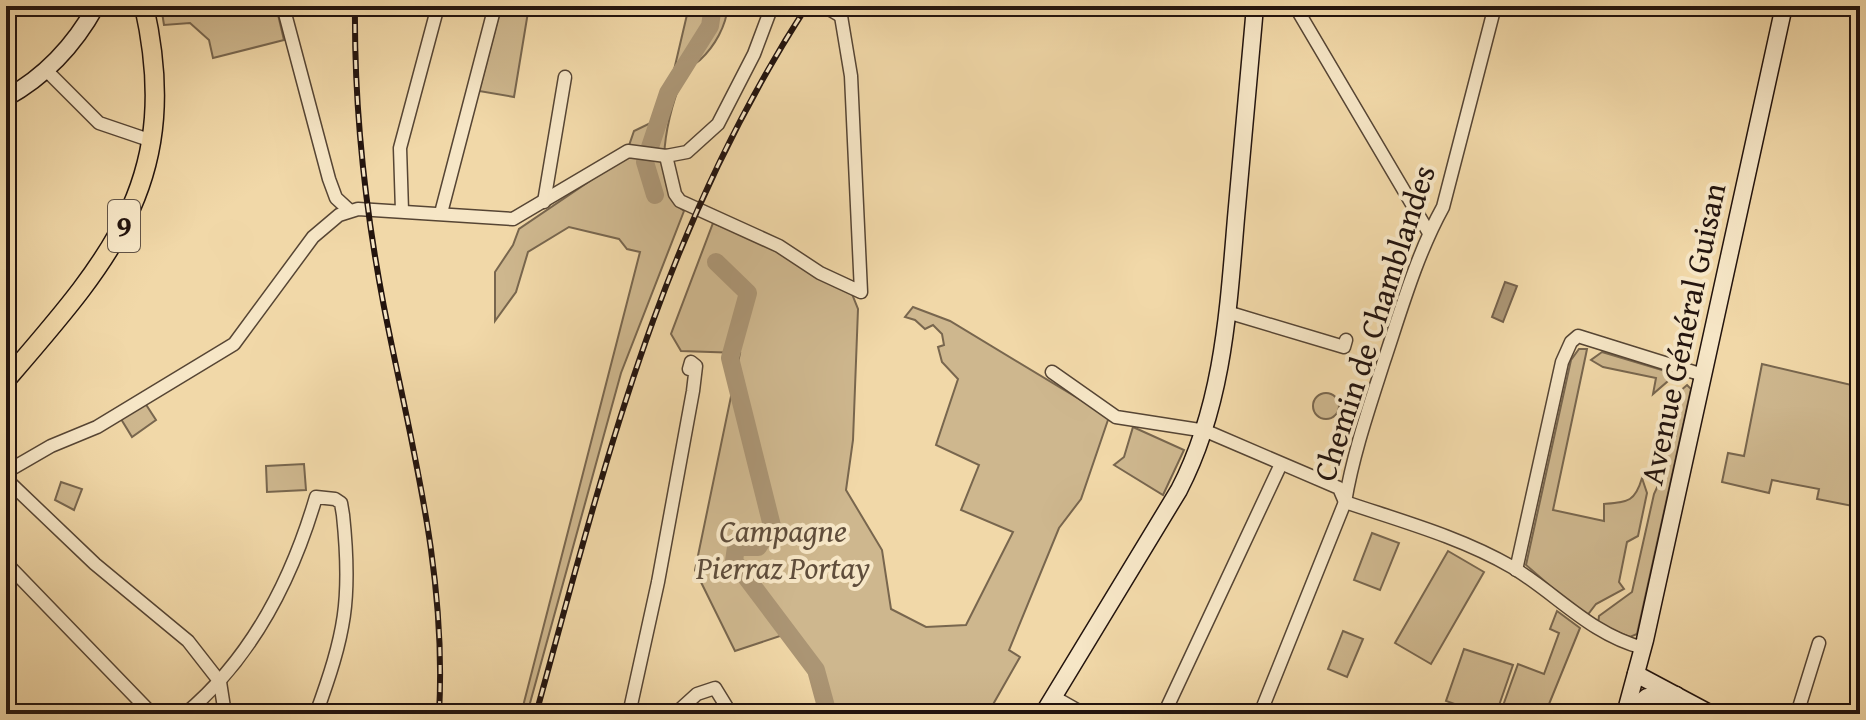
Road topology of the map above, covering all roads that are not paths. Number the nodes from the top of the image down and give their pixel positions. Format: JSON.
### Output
{"nodes":[{"id":1,"x":96,"y":6,"type":"edge"},
{"id":2,"x":144,"y":6,"type":"edge"},
{"id":3,"x":283,"y":6,"type":"edge"},
{"id":4,"x":438,"y":6,"type":"edge"},
{"id":5,"x":495,"y":6,"type":"edge"},
{"id":6,"x":772,"y":6,"type":"edge"},
{"id":7,"x":851,"y":6,"type":"edge"},
{"id":8,"x":1255,"y":6,"type":"edge"},
{"id":9,"x":1295,"y":6,"type":"edge"},
{"id":10,"x":1495,"y":6,"type":"edge"},
{"id":11,"x":1784,"y":6,"type":"edge"},
{"id":12,"x":833,"y":11,"type":"edge"},
{"id":13,"x":47,"y":71,"type":"junction"},
{"id":14,"x":565,"y":77,"type":"dead end"},
{"id":15,"x":6,"y":98,"type":"edge"},
{"id":16,"x":152,"y":141,"type":"junction"},
{"id":17,"x":666,"y":156,"type":"junction"},
{"id":18,"x":544,"y":202,"type":"junction"},
{"id":19,"x":349,"y":210,"type":"junction"},
{"id":20,"x":402,"y":211,"type":"junction"},
{"id":21,"x":441,"y":213,"type":"junction"},
{"id":22,"x":1429,"y":233,"type":"junction"},
{"id":23,"x":1227,"y":312,"type":"junction"},
{"id":24,"x":1346,"y":340,"type":"dead end"},
{"id":25,"x":693,"y":370,"type":"dead end"},
{"id":26,"x":1052,"y":372,"type":"dead end"},
{"id":27,"x":1703,"y":375,"type":"junction"},
{"id":28,"x":6,"y":380,"type":"edge"},
{"id":29,"x":1206,"y":431,"type":"junction"},
{"id":30,"x":1281,"y":464,"type":"junction"},
{"id":31,"x":6,"y":472,"type":"edge"},
{"id":32,"x":6,"y":479,"type":"edge"},
{"id":33,"x":1345,"y":502,"type":"junction"},
{"id":34,"x":6,"y":563,"type":"edge"},
{"id":35,"x":1516,"y":570,"type":"junction"},
{"id":36,"x":1819,"y":643,"type":"dead end"},
{"id":37,"x":1644,"y":644,"type":"junction"},
{"id":38,"x":1636,"y":674,"type":"junction"},
{"id":39,"x":220,"y":682,"type":"junction"},
{"id":40,"x":1678,"y":695,"type":"junction"},
{"id":41,"x":1054,"y":697,"type":"junction"},
{"id":42,"x":630,"y":713,"type":"edge"},
{"id":43,"x":152,"y":714,"type":"edge"},
{"id":44,"x":185,"y":714,"type":"edge"},
{"id":45,"x":225,"y":714,"type":"edge"},
{"id":46,"x":316,"y":714,"type":"edge"},
{"id":47,"x":675,"y":714,"type":"edge"},
{"id":48,"x":731,"y":714,"type":"edge"},
{"id":49,"x":1043,"y":714,"type":"edge"},
{"id":50,"x":1084,"y":714,"type":"edge"},
{"id":51,"x":1164,"y":714,"type":"edge"},
{"id":52,"x":1260,"y":714,"type":"edge"},
{"id":53,"x":1625,"y":714,"type":"edge"},
{"id":54,"x":1711,"y":714,"type":"edge"},
{"id":55,"x":1797,"y":714,"type":"edge"}],
"edges":[{"from":1,"to":13,"type":"street"},
{"from":2,"to":16,"type":"main road","number":"9"},
{"from":3,"to":19,"type":"street"},
{"from":4,"to":20,"type":"street"},
{"from":5,"to":21,"type":"street"},
{"from":6,"to":17,"type":"street"},
{"from":7,"to":12,"type":"street"},
{"from":8,"to":23,"type":"street"},
{"from":9,"to":22,"type":"street"},
{"from":10,"to":22,"type":"street","name":"Chemin de Chamblandes"},
{"from":11,"to":27,"type":"street","name":"Avenue Général Guisan"},
{"from":12,"to":17,"type":"street"},
{"from":13,"to":15,"type":"street"},
{"from":13,"to":16,"type":"street"},
{"from":14,"to":18,"type":"street"},
{"from":16,"to":28,"type":"main road","number":"9"},
{"from":17,"to":18,"type":"street"},
{"from":18,"to":21,"type":"street"},
{"from":19,"to":20,"type":"street"},
{"from":19,"to":31,"type":"street"},
{"from":20,"to":21,"type":"street"},
{"from":22,"to":33,"type":"street","name":"Chemin de Chamblandes"},
{"from":23,"to":24,"type":"street"},
{"from":23,"to":29,"type":"street"},
{"from":25,"to":42,"type":"street"},
{"from":26,"to":29,"type":"street","name":"Chemin de Chamblandes"},
{"from":27,"to":35,"type":"street"},
{"from":27,"to":37,"type":"street","name":"Avenue Général Guisan"},
{"from":29,"to":30,"type":"street","name":"Chemin de Chamblandes"},
{"from":29,"to":41,"type":"street"},
{"from":30,"to":33,"type":"street","name":"Chemin de Chamblandes"},
{"from":30,"to":51,"type":"street"},
{"from":32,"to":39,"type":"street"},
{"from":33,"to":35,"type":"street"},
{"from":33,"to":52,"type":"street"},
{"from":34,"to":43,"type":"street"},
{"from":35,"to":37,"type":"street"},
{"from":36,"to":55,"type":"street"},
{"from":37,"to":38,"type":"street","name":"Avenue Général Guisan"},
{"from":37,"to":40,"type":"street"},
{"from":38,"to":40,"type":"street"},
{"from":38,"to":53,"type":"street","name":"Avenue Général Guisan"},
{"from":39,"to":44,"type":"street"},
{"from":39,"to":45,"type":"street"},
{"from":39,"to":46,"type":"street"},
{"from":40,"to":53,"type":"street"},
{"from":40,"to":54,"type":"street"},
{"from":41,"to":49,"type":"street"},
{"from":41,"to":50,"type":"street"},
{"from":47,"to":48,"type":"street"}]}
